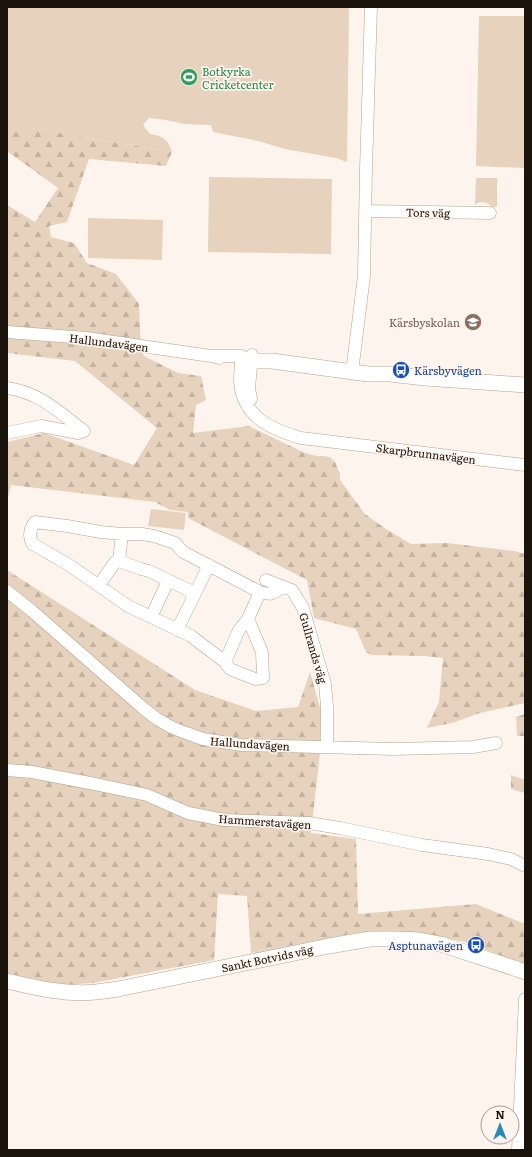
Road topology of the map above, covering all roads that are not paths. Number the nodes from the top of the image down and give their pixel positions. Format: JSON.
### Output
{"nodes":[{"id":1,"x":371,"y":7,"type":"edge"},
{"id":2,"x":366,"y":211,"type":"junction"},
{"id":3,"x":490,"y":213,"type":"dead end"},
{"id":4,"x":7,"y":332,"type":"edge"},
{"id":5,"x":247,"y":358,"type":"junction"},
{"id":6,"x":353,"y":367,"type":"junction"},
{"id":7,"x":525,"y":385,"type":"edge"},
{"id":8,"x":7,"y":388,"type":"edge"},
{"id":9,"x":7,"y":433,"type":"edge"},
{"id":10,"x":525,"y":465,"type":"edge"},
{"id":11,"x":122,"y":534,"type":"junction"},
{"id":12,"x":119,"y":561,"type":"junction"},
{"id":13,"x":209,"y":565,"type":"junction"},
{"id":14,"x":266,"y":580,"type":"dead end"},
{"id":15,"x":168,"y":581,"type":"junction"},
{"id":16,"x":99,"y":584,"type":"junction"},
{"id":17,"x":283,"y":587,"type":"junction"},
{"id":18,"x":7,"y":591,"type":"edge"},
{"id":19,"x":260,"y":592,"type":"junction"},
{"id":20,"x":195,"y":593,"type":"junction"},
{"id":21,"x":151,"y":617,"type":"junction"},
{"id":22,"x":248,"y":619,"type":"junction"},
{"id":23,"x":177,"y":630,"type":"junction"},
{"id":24,"x":225,"y":662,"type":"junction"},
{"id":25,"x":496,"y":743,"type":"dead end"},
{"id":26,"x":327,"y":747,"type":"junction"},
{"id":27,"x":7,"y":770,"type":"edge"},
{"id":28,"x":525,"y":866,"type":"edge"},
{"id":29,"x":525,"y":972,"type":"edge"},
{"id":30,"x":7,"y":981,"type":"edge"},
{"id":31,"x":525,"y":998,"type":"edge"},
{"id":32,"x":518,"y":1150,"type":"edge"}],
"edges":[{"from":1,"to":2,"type":"street"},
{"from":2,"to":3,"type":"street","name":"Tors väg"},
{"from":2,"to":6,"type":"street"},
{"from":4,"to":5,"type":"street","name":"Hallundavägen"},
{"from":5,"to":6,"type":"main road","name":"Hallundavägen"},
{"from":5,"to":10,"type":"street","name":"Skarpbrunnavägen"},
{"from":6,"to":7,"type":"main road","name":"Hallundavägen"},
{"from":8,"to":9,"type":"street"},
{"from":11,"to":12,"type":"street"},
{"from":11,"to":13,"type":"street"},
{"from":11,"to":16,"type":"street"},
{"from":12,"to":15,"type":"street"},
{"from":12,"to":16,"type":"street"},
{"from":13,"to":19,"type":"street"},
{"from":13,"to":20,"type":"street"},
{"from":14,"to":17,"type":"street","name":"Gullrands väg"},
{"from":15,"to":20,"type":"street"},
{"from":15,"to":21,"type":"street"},
{"from":16,"to":21,"type":"street"},
{"from":17,"to":19,"type":"street"},
{"from":17,"to":26,"type":"street","name":"Gullrands väg"},
{"from":18,"to":26,"type":"street","name":"Hallundavägen"},
{"from":19,"to":22,"type":"street"},
{"from":20,"to":23,"type":"street"},
{"from":21,"to":23,"type":"street"},
{"from":22,"to":24,"type":"street"},
{"from":22,"to":24,"type":"street"},
{"from":23,"to":24,"type":"street"},
{"from":25,"to":26,"type":"street","name":"Hallundavägen"},
{"from":27,"to":28,"type":"street","name":"Hammerstavägen"},
{"from":29,"to":30,"type":"main road","name":"Sankt Botvids väg"},
{"from":31,"to":32,"type":"street"}]}
